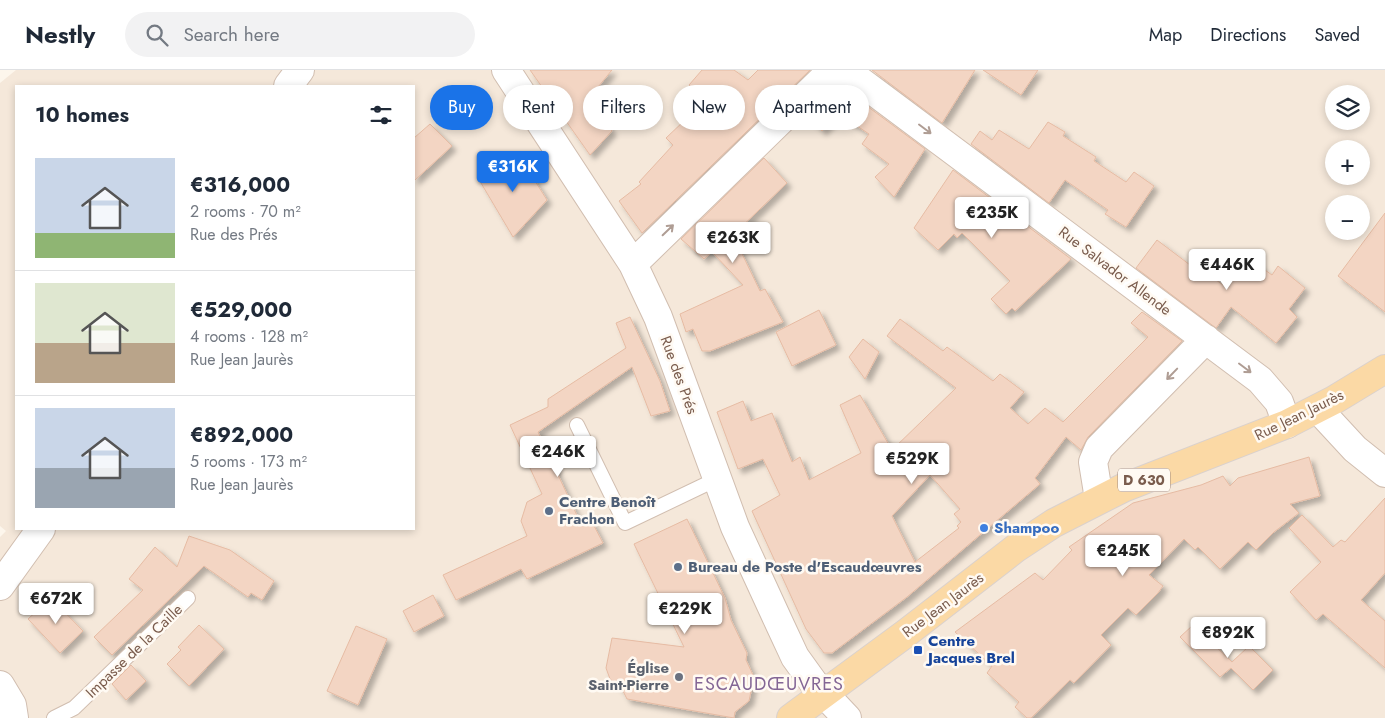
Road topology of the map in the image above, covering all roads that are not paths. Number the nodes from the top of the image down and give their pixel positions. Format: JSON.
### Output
{"nodes":[{"id":1,"x":300,"y":70,"type":"edge"},
{"id":2,"x":506,"y":70,"type":"edge"},
{"id":3,"x":289,"y":85,"type":"edge"},
{"id":4,"x":633,"y":264,"type":"junction"},
{"id":5,"x":1206,"y":339,"type":"junction"},
{"id":6,"x":1385,"y":369,"type":"edge"},
{"id":7,"x":1318,"y":409,"type":"junction"},
{"id":8,"x":1287,"y":424,"type":"junction"},
{"id":9,"x":577,"y":425,"type":"dead end"},
{"id":10,"x":1385,"y":473,"type":"edge"},
{"id":11,"x":717,"y":479,"type":"junction"},
{"id":12,"x":1099,"y":499,"type":"junction"},
{"id":13,"x":39,"y":530,"type":"edge"},
{"id":14,"x":0,"y":586,"type":"edge"},
{"id":15,"x":188,"y":598,"type":"dead end"},
{"id":16,"x":0,"y":685,"type":"edge"},
{"id":17,"x":823,"y":695,"type":"junction"},
{"id":18,"x":14,"y":718,"type":"edge"},
{"id":19,"x":54,"y":718,"type":"edge"},
{"id":20,"x":792,"y":718,"type":"edge"},
{"id":21,"x":847,"y":718,"type":"edge"}],
"edges":[{"from":1,"to":3,"type":"street"},
{"from":2,"to":4,"type":"street","name":"Rue des Prés"},
{"from":4,"to":5,"type":"street","name":"Rue Salvador Allende","one_way":true},
{"from":4,"to":11,"type":"street","name":"Rue des Prés"},
{"from":5,"to":8,"type":"street","name":"Rue Salvador Allende","one_way":true},
{"from":5,"to":12,"type":"street","one_way":true},
{"from":6,"to":7,"type":"main road","name":"Rue Jean Jaurès","number":"D 630"},
{"from":7,"to":8,"type":"main road","name":"Rue Jean Jaurès","number":"D 630"},
{"from":7,"to":10,"type":"street"},
{"from":8,"to":12,"type":"main road","name":"Rue Jean Jaurès","number":"D 630"},
{"from":9,"to":11,"type":"lane"},
{"from":11,"to":17,"type":"street","name":"Rue des Prés"},
{"from":12,"to":17,"type":"main road","name":"Rue Jean Jaurès","number":"D 630"},
{"from":13,"to":14,"type":"street"},
{"from":15,"to":19,"type":"lane","name":"Impasse de la Caille"},
{"from":16,"to":18,"type":"street"},
{"from":17,"to":20,"type":"main road","name":"Rue Jean Jaurès","number":"D 630"},
{"from":17,"to":21,"type":"street","name":"Rue des Prés"}]}
